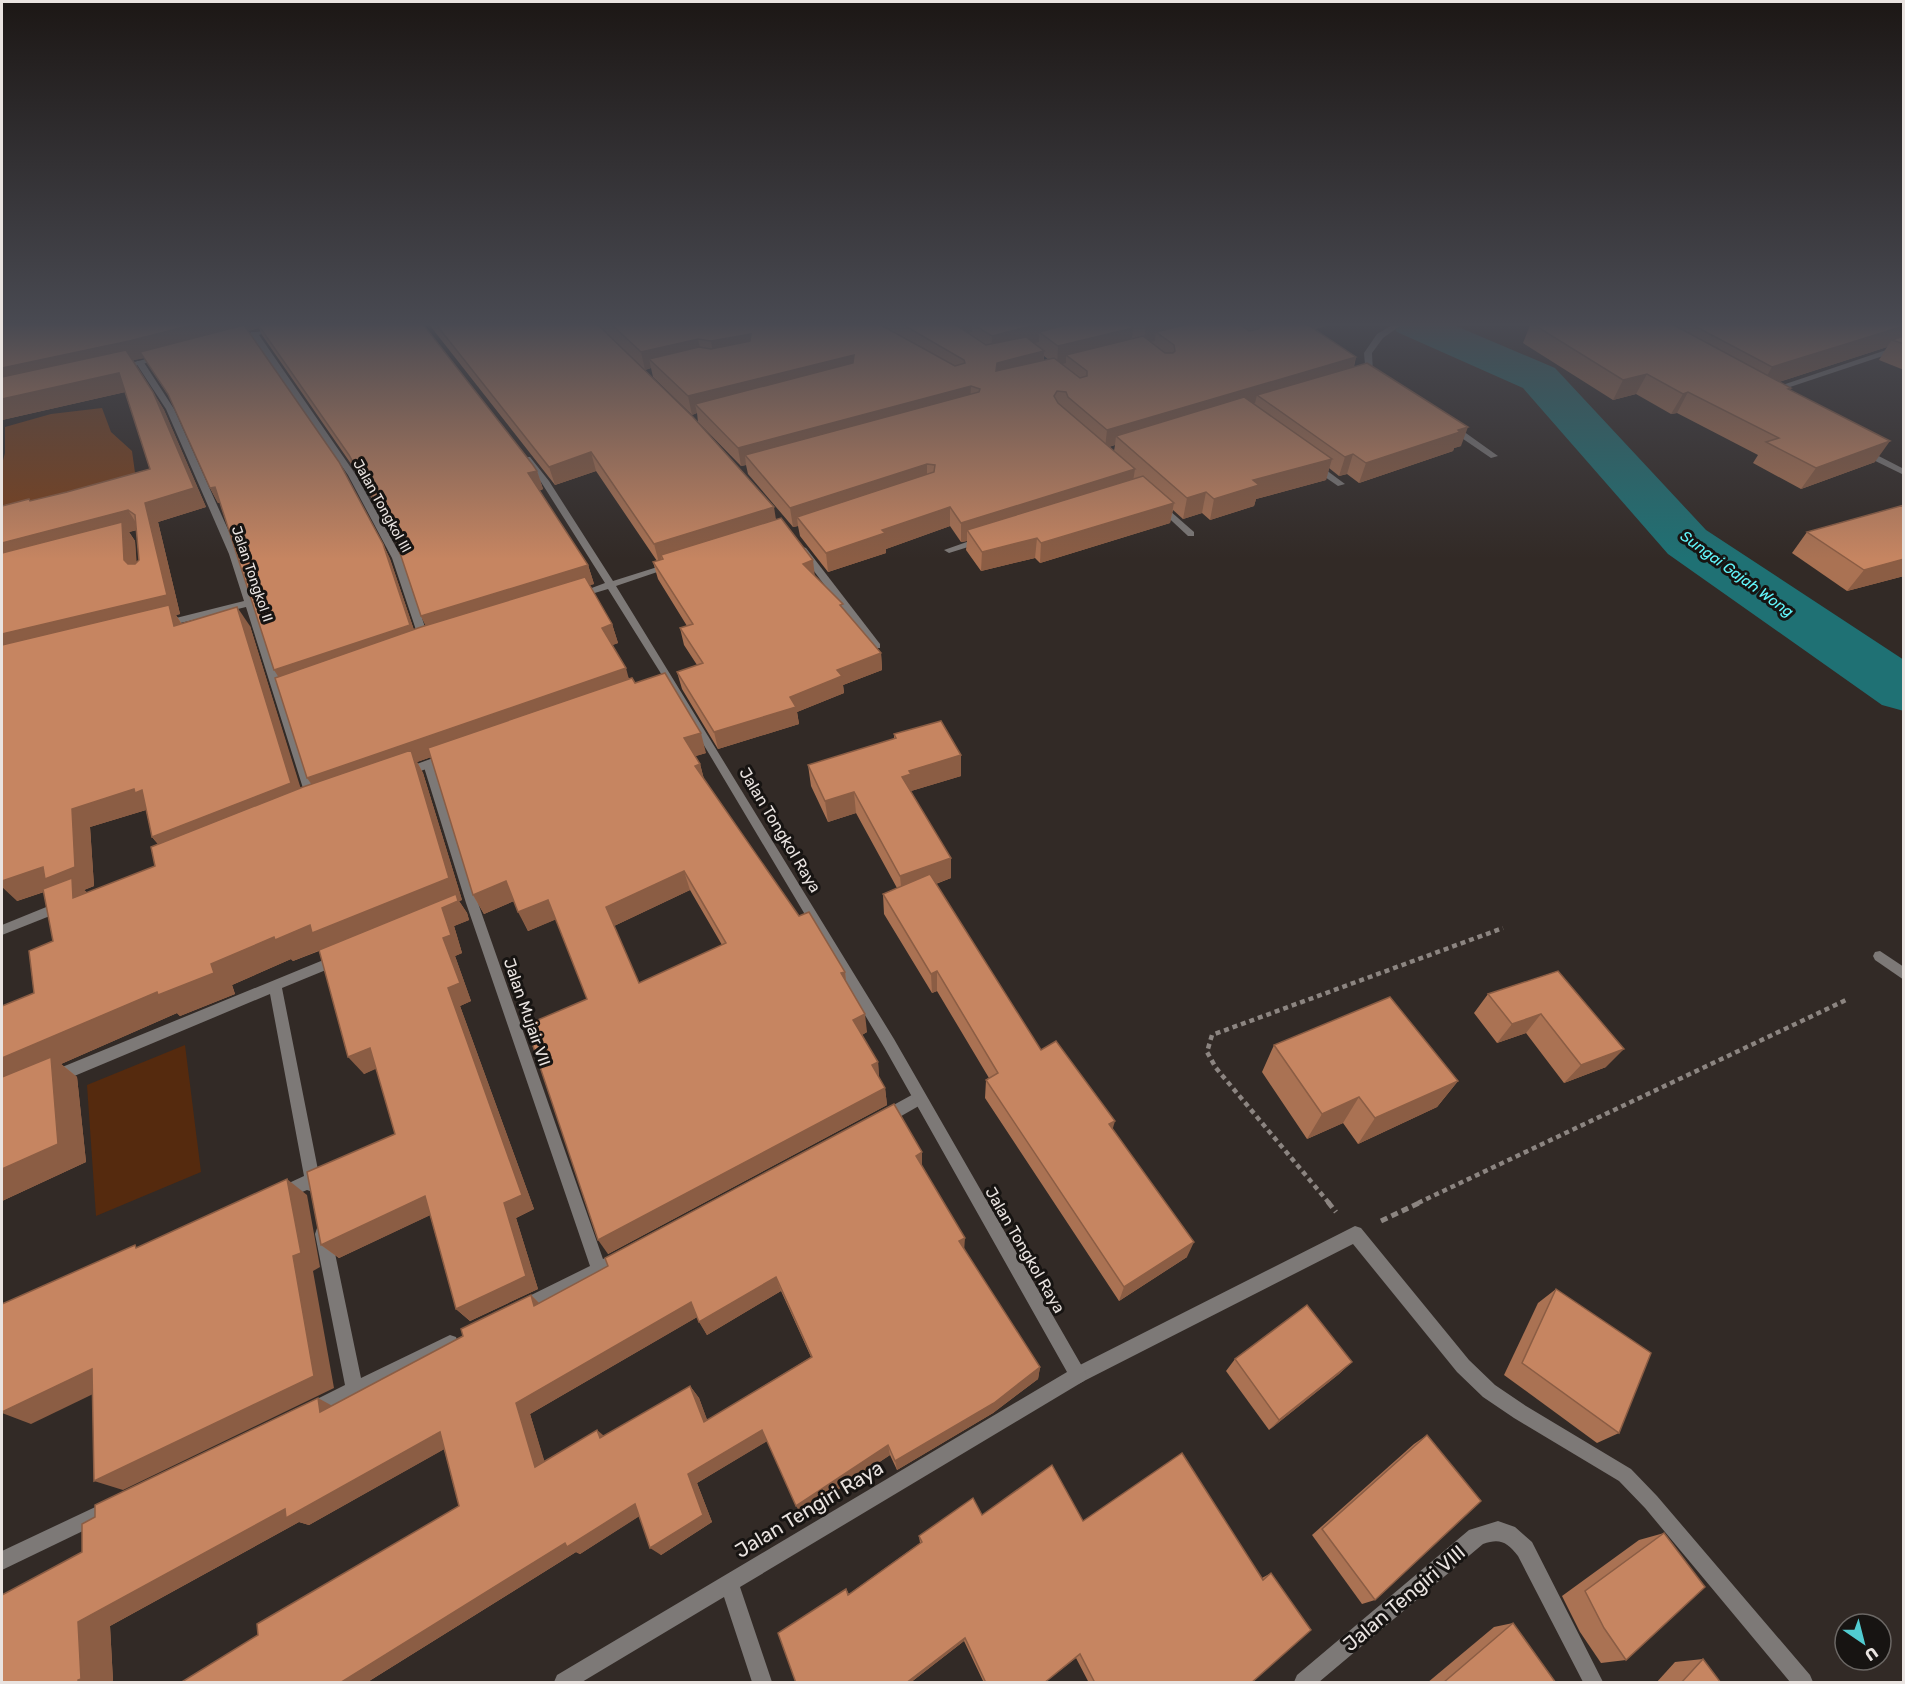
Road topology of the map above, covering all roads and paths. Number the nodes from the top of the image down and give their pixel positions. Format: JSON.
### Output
{"nodes":[{"id":1,"x":163,"y":402,"type":"edge"},
{"id":2,"x":301,"y":402,"type":"edge"},
{"id":3,"x":1447,"y":425,"type":"edge"},
{"id":4,"x":517,"y":445,"type":"edge"},
{"id":5,"x":1852,"y":445,"type":"edge"},
{"id":6,"x":1494,"y":456,"type":"dead end"},
{"id":7,"x":1305,"y":458,"type":"edge"},
{"id":8,"x":1904,"y":473,"type":"edge"},
{"id":9,"x":1341,"y":484,"type":"dead end"},
{"id":10,"x":1151,"y":498,"type":"edge"},
{"id":11,"x":1191,"y":534,"type":"dead end"},
{"id":12,"x":995,"y":536,"type":"edge"},
{"id":13,"x":796,"y":542,"type":"edge"},
{"id":14,"x":949,"y":550,"type":"dead end"},
{"id":15,"x":675,"y":564,"type":"edge"},
{"id":16,"x":609,"y":585,"type":"junction"},
{"id":17,"x":566,"y":598,"type":"edge"},
{"id":18,"x":248,"y":603,"type":"junction"},
{"id":19,"x":158,"y":625,"type":"edge"},
{"id":20,"x":425,"y":642,"type":"edge"},
{"id":21,"x":876,"y":646,"type":"edge"},
{"id":22,"x":461,"y":753,"type":"edge"},
{"id":23,"x":429,"y":764,"type":"junction"},
{"id":24,"x":387,"y":779,"type":"edge"},
{"id":25,"x":314,"y":805,"type":"edge"},
{"id":26,"x":77,"y":900,"type":"edge"},
{"id":27,"x":1503,"y":928,"type":"dead end"},
{"id":28,"x":2,"y":930,"type":"edge"},
{"id":29,"x":352,"y":954,"type":"edge"},
{"id":30,"x":1880,"y":956,"type":"dead end"},
{"id":31,"x":1904,"y":975,"type":"edge"},
{"id":32,"x":275,"y":986,"type":"junction"},
{"id":33,"x":1846,"y":1000,"type":"dead end"},
{"id":34,"x":45,"y":1081,"type":"edge"},
{"id":35,"x":919,"y":1098,"type":"junction"},
{"id":36,"x":868,"y":1126,"type":"edge"},
{"id":37,"x":312,"y":1180,"type":"junction"},
{"id":38,"x":269,"y":1199,"type":"edge"},
{"id":39,"x":1355,"y":1234,"type":"junction"},
{"id":40,"x":641,"y":1248,"type":"edge"},
{"id":41,"x":599,"y":1270,"type":"junction"},
{"id":42,"x":504,"y":1317,"type":"edge"},
{"id":43,"x":461,"y":1338,"type":"edge"},
{"id":44,"x":1078,"y":1375,"type":"junction"},
{"id":45,"x":355,"y":1390,"type":"junction"},
{"id":46,"x":302,"y":1416,"type":"edge"},
{"id":47,"x":119,"y":1504,"type":"edge"},
{"id":48,"x":2,"y":1561,"type":"edge"},
{"id":49,"x":729,"y":1582,"type":"junction"},
{"id":50,"x":564,"y":1683,"type":"edge"},
{"id":51,"x":762,"y":1683,"type":"edge"},
{"id":52,"x":1304,"y":1683,"type":"edge"},
{"id":53,"x":1593,"y":1683,"type":"edge"},
{"id":54,"x":1803,"y":1683,"type":"edge"}],
"edges":[{"from":1,"to":18,"type":"street","name":"Jalan Tongkol II"},
{"from":2,"to":20,"type":"street","name":"Jalan Tongkol III"},
{"from":3,"to":6,"type":"street"},
{"from":4,"to":16,"type":"street","name":"Jalan Tongkol Raya"},
{"from":5,"to":8,"type":"street"},
{"from":7,"to":9,"type":"street"},
{"from":10,"to":11,"type":"street"},
{"from":12,"to":14,"type":"street"},
{"from":13,"to":21,"type":"street"},
{"from":15,"to":16,"type":"street"},
{"from":16,"to":17,"type":"street"},
{"from":16,"to":35,"type":"street","name":"Jalan Tongkol Raya"},
{"from":18,"to":19,"type":"street"},
{"from":18,"to":25,"type":"street","name":"Jalan Tongkol II"},
{"from":22,"to":23,"type":"street"},
{"from":23,"to":24,"type":"street"},
{"from":23,"to":41,"type":"street","name":"Jalan Mujair VII"},
{"from":26,"to":28,"type":"street"},
{"from":27,"to":39,"type":"path"},
{"from":29,"to":32,"type":"street"},
{"from":30,"to":31,"type":"street"},
{"from":32,"to":34,"type":"street"},
{"from":32,"to":37,"type":"street"},
{"from":33,"to":39,"type":"path"},
{"from":35,"to":36,"type":"street"},
{"from":35,"to":44,"type":"street","name":"Jalan Tongkol Raya"},
{"from":37,"to":38,"type":"street"},
{"from":37,"to":45,"type":"street"},
{"from":39,"to":44,"type":"street","name":"Jalan Tengiri Raya"},
{"from":39,"to":54,"type":"street"},
{"from":40,"to":41,"type":"street"},
{"from":41,"to":42,"type":"street"},
{"from":43,"to":45,"type":"street"},
{"from":44,"to":49,"type":"street","name":"Jalan Tengiri Raya"},
{"from":45,"to":46,"type":"street"},
{"from":47,"to":48,"type":"street"},
{"from":49,"to":50,"type":"street","name":"Jalan Tengiri Raya"},
{"from":49,"to":51,"type":"street"},
{"from":52,"to":53,"type":"street","name":"Jalan Tengiri VIII"}]}
